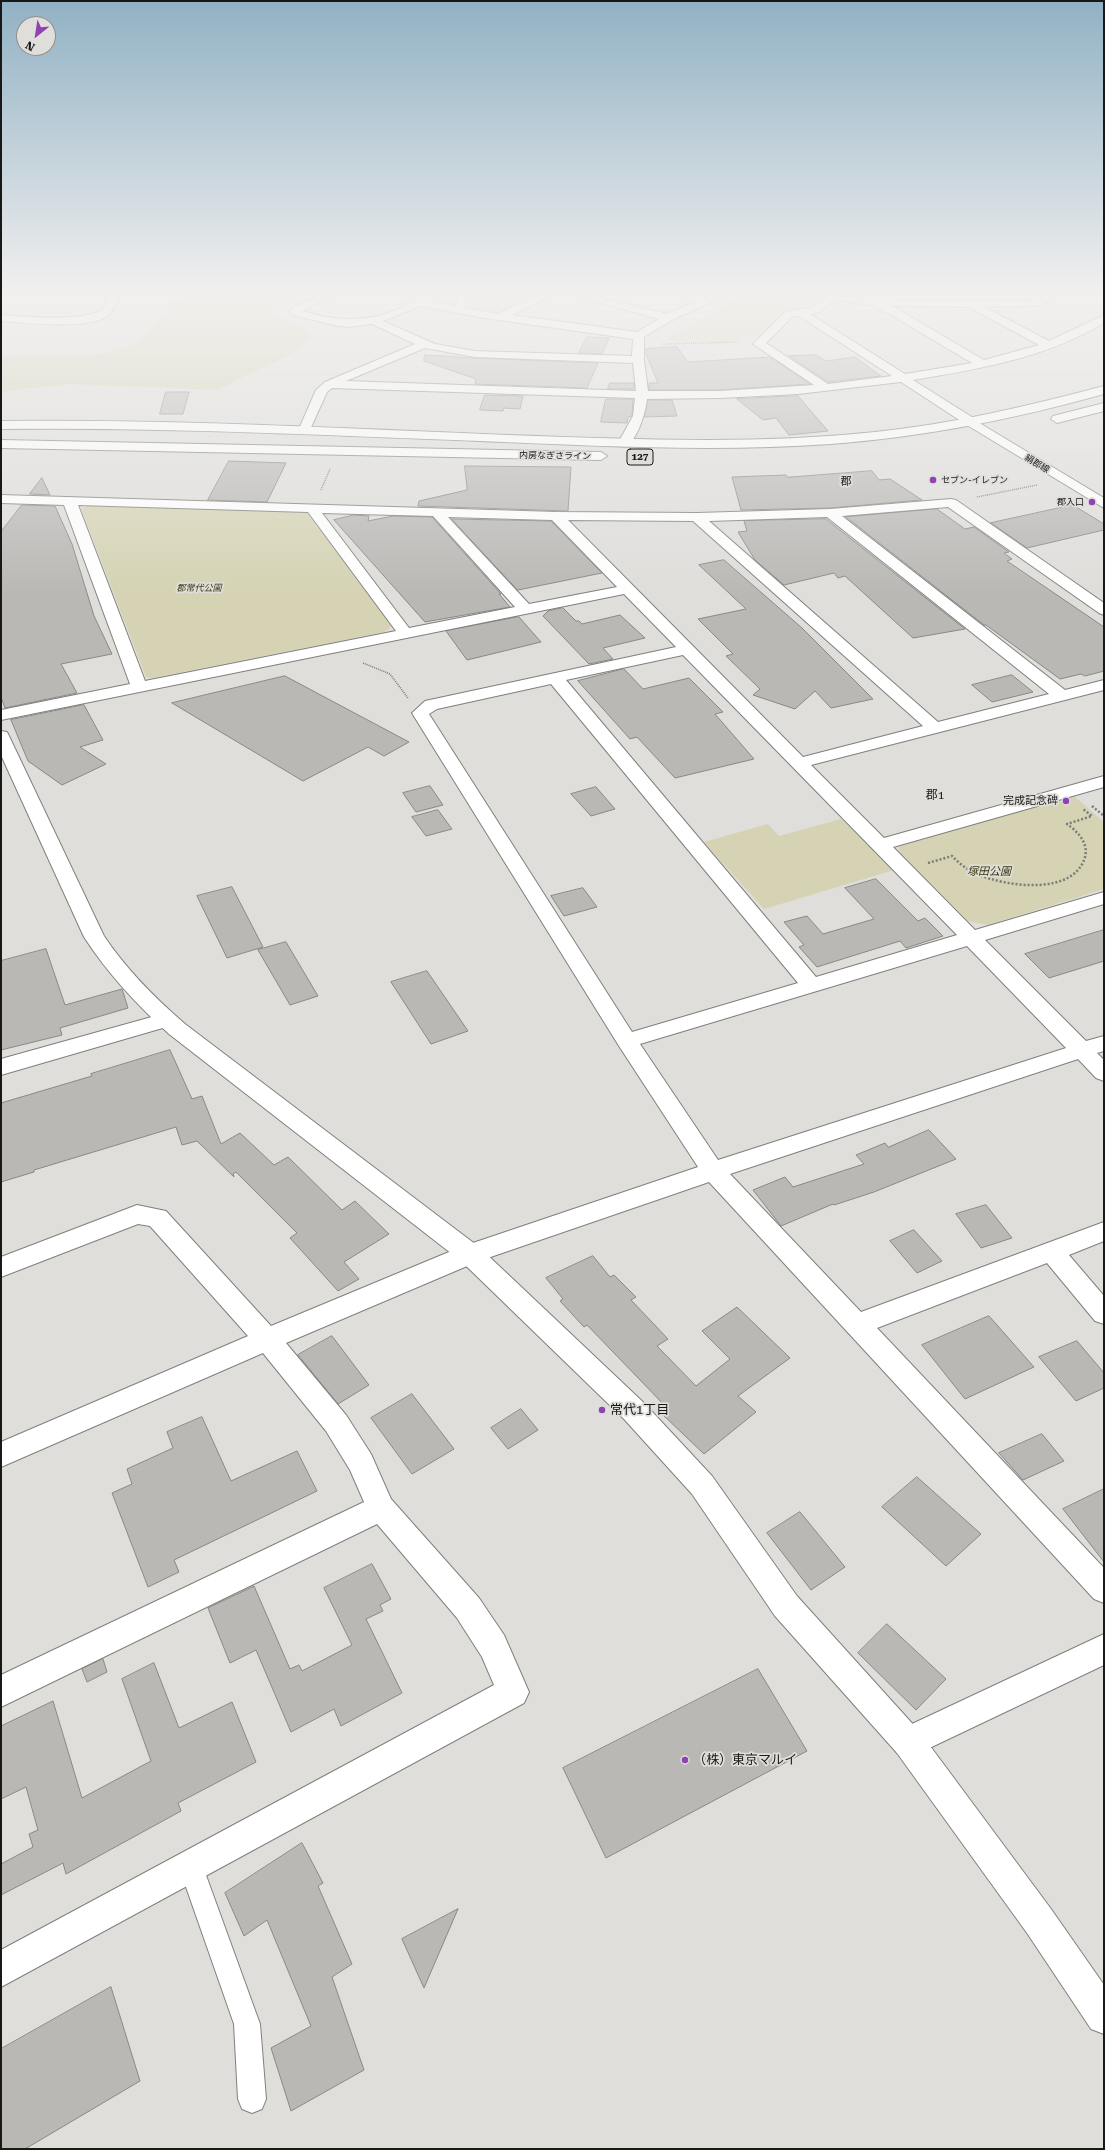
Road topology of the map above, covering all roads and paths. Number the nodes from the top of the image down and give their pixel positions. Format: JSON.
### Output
{"nodes":[{"id":1,"x":320,"y":395,"type":"edge"},
{"id":2,"x":642,"y":395,"type":"edge"},
{"id":3,"x":931,"y":395,"type":"edge"},
{"id":4,"x":1085,"y":395,"type":"edge"},
{"id":5,"x":1104,"y":407,"type":"edge"},
{"id":6,"x":1048,"y":421,"type":"dead end"},
{"id":7,"x":971,"y":422,"type":"junction"},
{"id":8,"x":1,"y":425,"type":"edge"},
{"id":9,"x":1010,"y":429,"type":"dead end"},
{"id":10,"x":304,"y":431,"type":"junction"},
{"id":11,"x":988,"y":434,"type":"junction"},
{"id":12,"x":967,"y":437,"type":"dead end"},
{"id":13,"x":624,"y":442,"type":"junction"},
{"id":14,"x":1,"y":444,"type":"edge"},
{"id":15,"x":886,"y":448,"type":"dead end"},
{"id":16,"x":615,"y":457,"type":"dead end"},
{"id":17,"x":726,"y":457,"type":"dead end"},
{"id":18,"x":332,"y":463,"type":"dead end"},
{"id":19,"x":1042,"y":484,"type":"dead end"},
{"id":20,"x":1,"y":499,"type":"edge"},
{"id":21,"x":70,"y":502,"type":"junction"},
{"id":22,"x":951,"y":503,"type":"junction"},
{"id":23,"x":1104,"y":504,"type":"edge"},
{"id":24,"x":312,"y":509,"type":"junction"},
{"id":25,"x":437,"y":513,"type":"junction"},
{"id":26,"x":830,"y":514,"type":"junction"},
{"id":27,"x":556,"y":516,"type":"junction"},
{"id":28,"x":697,"y":517,"type":"junction"},
{"id":29,"x":628,"y":589,"type":"junction"},
{"id":30,"x":525,"y":609,"type":"junction"},
{"id":31,"x":1104,"y":610,"type":"edge"},
{"id":32,"x":405,"y":633,"type":"junction"},
{"id":33,"x":327,"y":649,"type":"junction"},
{"id":34,"x":687,"y":649,"type":"junction"},
{"id":35,"x":555,"y":678,"type":"junction"},
{"id":36,"x":1104,"y":685,"type":"edge"},
{"id":37,"x":139,"y":687,"type":"junction"},
{"id":38,"x":1062,"y":696,"type":"junction"},
{"id":39,"x":1,"y":714,"type":"edge"},
{"id":40,"x":421,"y":717,"type":"junction"},
{"id":41,"x":935,"y":728,"type":"junction"},
{"id":42,"x":1,"y":736,"type":"edge"},
{"id":43,"x":799,"y":763,"type":"junction"},
{"id":44,"x":1104,"y":782,"type":"edge"},
{"id":45,"x":1065,"y":792,"type":"junction"},
{"id":46,"x":881,"y":846,"type":"junction"},
{"id":47,"x":904,"y":870,"type":"junction"},
{"id":48,"x":1104,"y":898,"type":"edge"},
{"id":49,"x":972,"y":938,"type":"junction"},
{"id":50,"x":812,"y":986,"type":"junction"},
{"id":51,"x":166,"y":1020,"type":"junction"},
{"id":52,"x":627,"y":1042,"type":"junction"},
{"id":53,"x":1104,"y":1044,"type":"edge"},
{"id":54,"x":1083,"y":1051,"type":"junction"},
{"id":55,"x":1,"y":1067,"type":"edge"},
{"id":56,"x":1104,"y":1073,"type":"edge"},
{"id":57,"x":713,"y":1171,"type":"junction"},
{"id":58,"x":1104,"y":1231,"type":"edge"},
{"id":59,"x":1051,"y":1251,"type":"junction"},
{"id":60,"x":470,"y":1254,"type":"junction"},
{"id":61,"x":1,"y":1267,"type":"edge"},
{"id":62,"x":1104,"y":1314,"type":"edge"},
{"id":63,"x":857,"y":1325,"type":"junction"},
{"id":64,"x":267,"y":1339,"type":"junction"},
{"id":65,"x":1,"y":1455,"type":"edge"},
{"id":66,"x":381,"y":1508,"type":"junction"},
{"id":67,"x":1104,"y":1589,"type":"edge"},
{"id":68,"x":1104,"y":1649,"type":"edge"},
{"id":69,"x":1,"y":1690,"type":"edge"},
{"id":70,"x":908,"y":1742,"type":"junction"},
{"id":71,"x":191,"y":1867,"type":"junction"},
{"id":72,"x":1,"y":1969,"type":"edge"},
{"id":73,"x":1104,"y":2016,"type":"edge"},
{"id":74,"x":252,"y":2099,"type":"dead end"}],
"edges":[{"from":1,"to":10,"type":"main road"},
{"from":2,"to":13,"type":"main road"},
{"from":3,"to":7,"type":"main road","name":"絹郡線"},
{"from":4,"to":7,"type":"main road","name":"内房なぎさライン","number":"127"},
{"from":5,"to":6,"type":"main road"},
{"from":7,"to":11,"type":"main road","name":"絹郡線"},
{"from":7,"to":13,"type":"main road","name":"内房なぎさライン","number":"127"},
{"from":8,"to":10,"type":"main road","name":"内房なぎさライン","number":"127"},
{"from":9,"to":11,"type":"main road"},
{"from":10,"to":13,"type":"main road","name":"内房なぎさライン","number":"127"},
{"from":11,"to":12,"type":"main road"},
{"from":11,"to":23,"type":"main road","name":"絹郡線"},
{"from":14,"to":16,"type":"main road","name":"内房なぎさライン","number":"127"},
{"from":15,"to":17,"type":"main road"},
{"from":18,"to":24,"type":"path"},
{"from":19,"to":22,"type":"path"},
{"from":20,"to":21,"type":"main road"},
{"from":21,"to":24,"type":"main road"},
{"from":21,"to":37,"type":"main road"},
{"from":22,"to":26,"type":"main road"},
{"from":22,"to":31,"type":"main road"},
{"from":24,"to":25,"type":"main road"},
{"from":24,"to":32,"type":"main road"},
{"from":25,"to":27,"type":"main road"},
{"from":25,"to":30,"type":"main road"},
{"from":26,"to":28,"type":"main road"},
{"from":26,"to":38,"type":"main road"},
{"from":27,"to":28,"type":"main road"},
{"from":27,"to":29,"type":"main road"},
{"from":28,"to":41,"type":"main road"},
{"from":29,"to":30,"type":"main road"},
{"from":29,"to":34,"type":"main road"},
{"from":30,"to":32,"type":"main road"},
{"from":32,"to":33,"type":"main road"},
{"from":33,"to":37,"type":"main road"},
{"from":33,"to":40,"type":"path"},
{"from":34,"to":35,"type":"main road"},
{"from":34,"to":43,"type":"main road"},
{"from":35,"to":40,"type":"main road"},
{"from":35,"to":50,"type":"main road"},
{"from":36,"to":38,"type":"main road"},
{"from":37,"to":39,"type":"main road"},
{"from":38,"to":41,"type":"main road"},
{"from":40,"to":52,"type":"main road"},
{"from":41,"to":43,"type":"main road"},
{"from":42,"to":51,"type":"main road"},
{"from":43,"to":46,"type":"main road"},
{"from":44,"to":45,"type":"main road"},
{"from":45,"to":46,"type":"main road"},
{"from":45,"to":47,"type":"path"},
{"from":46,"to":47,"type":"main road"},
{"from":47,"to":49,"type":"main road"},
{"from":48,"to":49,"type":"main road"},
{"from":49,"to":50,"type":"main road"},
{"from":49,"to":54,"type":"main road"},
{"from":50,"to":52,"type":"main road"},
{"from":51,"to":55,"type":"main road"},
{"from":51,"to":60,"type":"main road"},
{"from":52,"to":57,"type":"main road"},
{"from":53,"to":54,"type":"main road"},
{"from":54,"to":56,"type":"main road"},
{"from":54,"to":57,"type":"main road"},
{"from":57,"to":60,"type":"main road"},
{"from":57,"to":63,"type":"main road"},
{"from":58,"to":59,"type":"main road"},
{"from":59,"to":62,"type":"main road"},
{"from":59,"to":63,"type":"main road"},
{"from":60,"to":64,"type":"main road"},
{"from":60,"to":70,"type":"main road"},
{"from":61,"to":64,"type":"main road"},
{"from":63,"to":67,"type":"main road"},
{"from":64,"to":65,"type":"main road"},
{"from":64,"to":66,"type":"main road"},
{"from":66,"to":69,"type":"main road"},
{"from":66,"to":71,"type":"main road"},
{"from":68,"to":70,"type":"main road"},
{"from":70,"to":73,"type":"main road"},
{"from":71,"to":72,"type":"main road"},
{"from":71,"to":74,"type":"lane"}]}
